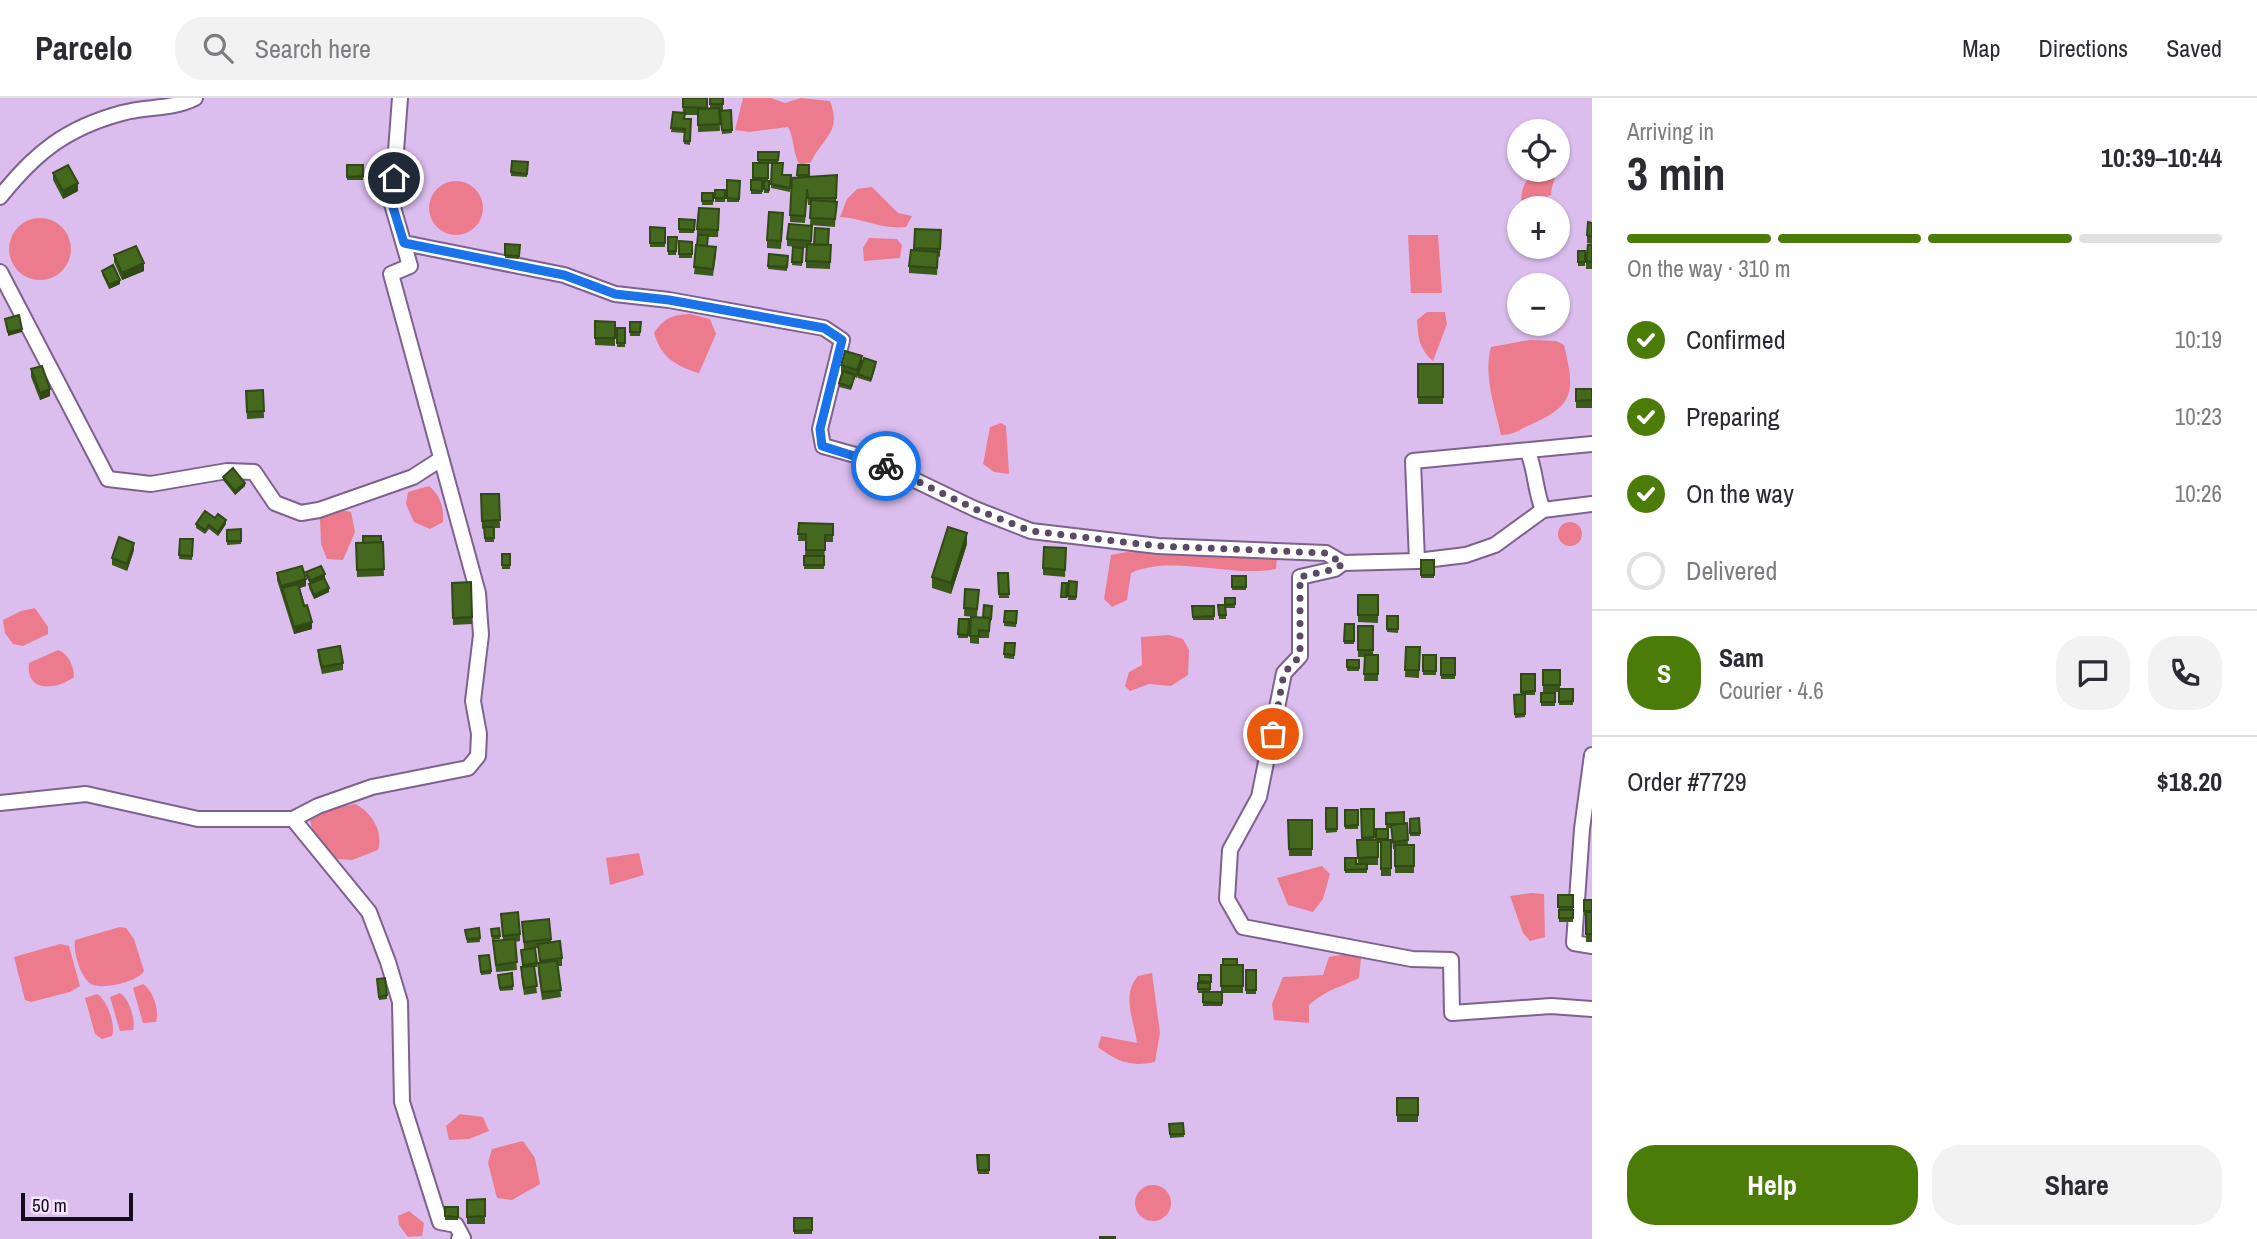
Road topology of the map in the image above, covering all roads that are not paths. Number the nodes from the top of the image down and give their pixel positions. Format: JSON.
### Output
{"nodes":[{"id":1,"x":195,"y":98,"type":"edge"},
{"id":2,"x":400,"y":98,"type":"edge"},
{"id":3,"x":0,"y":197,"type":"edge"},
{"id":4,"x":404,"y":243,"type":"junction"},
{"id":5,"x":0,"y":272,"type":"edge"},
{"id":6,"x":1592,"y":444,"type":"edge"},
{"id":7,"x":1528,"y":452,"type":"junction"},
{"id":8,"x":441,"y":459,"type":"junction"},
{"id":9,"x":1592,"y":504,"type":"edge"},
{"id":10,"x":1543,"y":510,"type":"junction"},
{"id":11,"x":1418,"y":561,"type":"junction"},
{"id":12,"x":1343,"y":564,"type":"junction"},
{"id":13,"x":1592,"y":755,"type":"edge"},
{"id":14,"x":0,"y":803,"type":"edge"},
{"id":15,"x":293,"y":819,"type":"junction"},
{"id":16,"x":1592,"y":946,"type":"edge"},
{"id":17,"x":1592,"y":1009,"type":"edge"},
{"id":18,"x":459,"y":1239,"type":"edge"}],
"edges":[{"from":1,"to":3,"type":"street"},
{"from":2,"to":4,"type":"street"},
{"from":4,"to":8,"type":"street"},
{"from":4,"to":12,"type":"street"},
{"from":5,"to":8,"type":"street"},
{"from":6,"to":7,"type":"street"},
{"from":7,"to":10,"type":"street"},
{"from":7,"to":11,"type":"street"},
{"from":8,"to":15,"type":"street"},
{"from":9,"to":10,"type":"street"},
{"from":10,"to":11,"type":"street"},
{"from":11,"to":12,"type":"street"},
{"from":12,"to":17,"type":"street"},
{"from":13,"to":16,"type":"street"},
{"from":14,"to":15,"type":"street"},
{"from":15,"to":18,"type":"street"}]}
